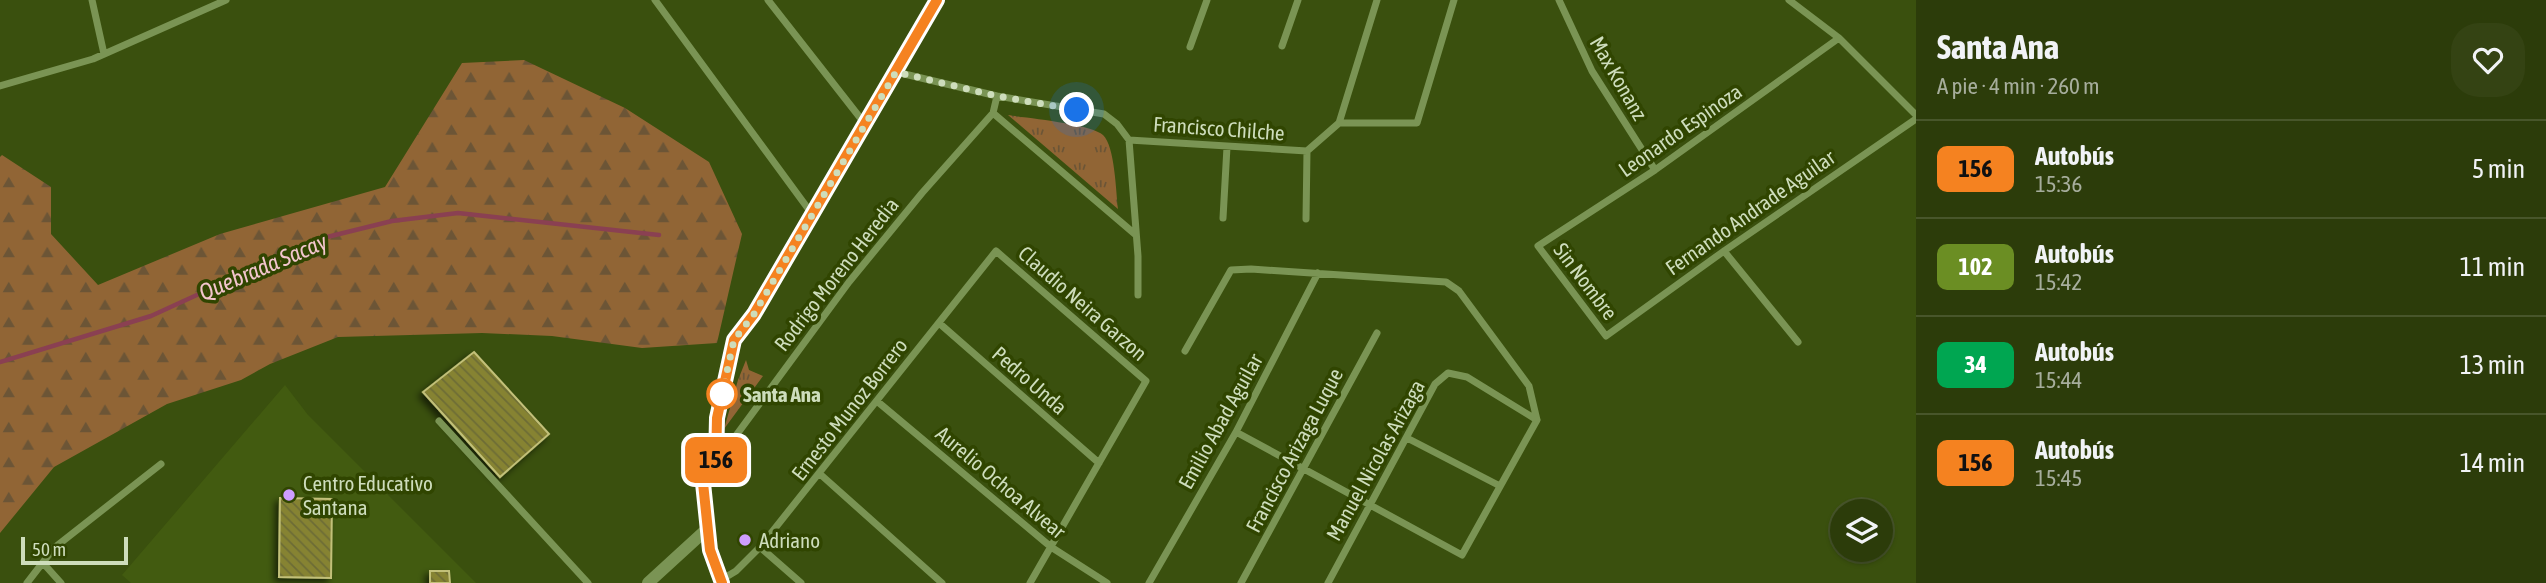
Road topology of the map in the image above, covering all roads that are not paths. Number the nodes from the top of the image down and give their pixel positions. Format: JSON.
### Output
{"nodes":[{"id":1,"x":92,"y":0,"type":"edge"},
{"id":2,"x":226,"y":0,"type":"edge"},
{"id":3,"x":655,"y":0,"type":"edge"},
{"id":4,"x":768,"y":0,"type":"edge"},
{"id":5,"x":937,"y":0,"type":"edge"},
{"id":6,"x":1208,"y":0,"type":"edge"},
{"id":7,"x":1298,"y":0,"type":"edge"},
{"id":8,"x":1377,"y":0,"type":"edge"},
{"id":9,"x":1454,"y":0,"type":"edge"},
{"id":10,"x":1559,"y":0,"type":"edge"},
{"id":11,"x":1789,"y":0,"type":"edge"},
{"id":12,"x":1839,"y":38,"type":"junction"},
{"id":13,"x":1190,"y":47,"type":"dead end"},
{"id":14,"x":1282,"y":47,"type":"dead end"},
{"id":15,"x":104,"y":54,"type":"junction"},
{"id":16,"x":896,"y":72,"type":"junction"},
{"id":17,"x":0,"y":86,"type":"edge"},
{"id":18,"x":997,"y":96,"type":"junction"},
{"id":19,"x":993,"y":113,"type":"junction"},
{"id":20,"x":1916,"y":117,"type":"edge"},
{"id":21,"x":1339,"y":123,"type":"junction"},
{"id":22,"x":865,"y":125,"type":"junction"},
{"id":23,"x":1129,"y":140,"type":"junction"},
{"id":24,"x":1227,"y":147,"type":"junction"},
{"id":25,"x":1307,"y":151,"type":"junction"},
{"id":26,"x":1655,"y":170,"type":"junction"},
{"id":27,"x":813,"y":214,"type":"junction"},
{"id":28,"x":1223,"y":218,"type":"dead end"},
{"id":29,"x":1306,"y":219,"type":"dead end"},
{"id":30,"x":1136,"y":235,"type":"junction"},
{"id":31,"x":1538,"y":246,"type":"joint"},
{"id":32,"x":996,"y":251,"type":"joint"},
{"id":33,"x":1724,"y":251,"type":"junction"},
{"id":34,"x":1318,"y":273,"type":"junction"},
{"id":35,"x":1138,"y":295,"type":"dead end"},
{"id":36,"x":939,"y":323,"type":"junction"},
{"id":37,"x":1377,"y":332,"type":"dead end"},
{"id":38,"x":1606,"y":337,"type":"joint"},
{"id":39,"x":1798,"y":342,"type":"dead end"},
{"id":40,"x":1185,"y":351,"type":"dead end"},
{"id":41,"x":878,"y":402,"type":"junction"},
{"id":42,"x":1537,"y":420,"type":"junction"},
{"id":43,"x":439,"y":421,"type":"dead end"},
{"id":44,"x":1236,"y":432,"type":"junction"},
{"id":45,"x":1407,"y":438,"type":"junction"},
{"id":46,"x":716,"y":463,"type":"junction"},
{"id":47,"x":1099,"y":463,"type":"junction"},
{"id":48,"x":161,"y":464,"type":"dead end"},
{"id":49,"x":1304,"y":468,"type":"junction"},
{"id":50,"x":820,"y":474,"type":"junction"},
{"id":51,"x":1500,"y":486,"type":"junction"},
{"id":52,"x":1370,"y":504,"type":"junction"},
{"id":53,"x":707,"y":529,"type":"junction"},
{"id":54,"x":760,"y":547,"type":"junction"},
{"id":55,"x":1051,"y":547,"type":"junction"},
{"id":56,"x":43,"y":563,"type":"junction"},
{"id":57,"x":722,"y":582,"type":"edge"},
{"id":58,"x":27,"y":583,"type":"edge"},
{"id":59,"x":61,"y":583,"type":"edge"},
{"id":60,"x":588,"y":583,"type":"edge"},
{"id":61,"x":648,"y":583,"type":"edge"},
{"id":62,"x":801,"y":583,"type":"edge"},
{"id":63,"x":942,"y":583,"type":"edge"},
{"id":64,"x":1030,"y":583,"type":"edge"},
{"id":65,"x":1107,"y":583,"type":"edge"},
{"id":66,"x":1149,"y":583,"type":"edge"},
{"id":67,"x":1241,"y":583,"type":"edge"},
{"id":68,"x":1328,"y":583,"type":"edge"}],
"edges":[{"from":1,"to":15,"type":"street"},
{"from":2,"to":15,"type":"street"},
{"from":3,"to":27,"type":"street"},
{"from":4,"to":22,"type":"street"},
{"from":5,"to":16,"type":"street"},
{"from":6,"to":13,"type":"street"},
{"from":7,"to":14,"type":"street"},
{"from":8,"to":21,"type":"street"},
{"from":9,"to":21,"type":"street"},
{"from":10,"to":26,"type":"street","name":"Max Konanz"},
{"from":11,"to":12,"type":"street"},
{"from":12,"to":20,"type":"street"},
{"from":12,"to":26,"type":"street","name":"Leonardo Espinoza"},
{"from":15,"to":17,"type":"street"},
{"from":16,"to":18,"type":"street","name":"Francisco Chilche"},
{"from":16,"to":22,"type":"street"},
{"from":18,"to":19,"type":"street"},
{"from":18,"to":23,"type":"street","name":"Francisco Chilche"},
{"from":19,"to":30,"type":"street"},
{"from":19,"to":46,"type":"street","name":"Rodrigo Moreno Heredia"},
{"from":20,"to":33,"type":"street","name":"Fernando Andrade Aguilar"},
{"from":21,"to":25,"type":"street","name":"Francisco Chilche"},
{"from":22,"to":27,"type":"street"},
{"from":23,"to":24,"type":"street","name":"Francisco Chilche"},
{"from":23,"to":30,"type":"street"},
{"from":24,"to":25,"type":"street","name":"Francisco Chilche"},
{"from":24,"to":28,"type":"street"},
{"from":25,"to":29,"type":"street"},
{"from":26,"to":31,"type":"street","name":"Leonardo Espinoza"},
{"from":27,"to":46,"type":"street"},
{"from":30,"to":35,"type":"street"},
{"from":31,"to":38,"type":"street","name":"Sin Nombre"},
{"from":32,"to":36,"type":"street","name":"Ernesto Munoz Borrero"},
{"from":32,"to":47,"type":"street","name":"Claudio Neira Garzon"},
{"from":33,"to":38,"type":"street","name":"Fernando Andrade Aguilar"},
{"from":33,"to":39,"type":"street"},
{"from":34,"to":40,"type":"street"},
{"from":34,"to":42,"type":"street"},
{"from":34,"to":44,"type":"street","name":"Emilio Abad Aguilar"},
{"from":36,"to":41,"type":"street","name":"Ernesto Munoz Borrero"},
{"from":36,"to":47,"type":"street","name":"Pedro Unda"},
{"from":37,"to":49,"type":"street","name":"Francisco Arizaga Luque"},
{"from":41,"to":50,"type":"street","name":"Ernesto Munoz Borrero"},
{"from":41,"to":55,"type":"street","name":"Aurelio Ochoa Alvear"},
{"from":42,"to":45,"type":"street","name":"Manuel Nicolas Arizaga"},
{"from":42,"to":51,"type":"street"},
{"from":43,"to":60,"type":"street"},
{"from":44,"to":49,"type":"street"},
{"from":44,"to":66,"type":"street","name":"Emilio Abad Aguilar"},
{"from":45,"to":51,"type":"street"},
{"from":45,"to":52,"type":"street","name":"Manuel Nicolas Arizaga"},
{"from":46,"to":53,"type":"street"},
{"from":47,"to":55,"type":"street"},
{"from":48,"to":56,"type":"street"},
{"from":49,"to":52,"type":"street"},
{"from":49,"to":67,"type":"street","name":"Francisco Arizaga Luque"},
{"from":50,"to":54,"type":"street","name":"Ernesto Munoz Borrero"},
{"from":50,"to":63,"type":"street"},
{"from":51,"to":52,"type":"street"},
{"from":52,"to":68,"type":"street","name":"Manuel Nicolas Arizaga"},
{"from":53,"to":57,"type":"street"},
{"from":53,"to":61,"type":"street"},
{"from":54,"to":57,"type":"street","name":"Ernesto Munoz Borrero"},
{"from":54,"to":62,"type":"street"},
{"from":55,"to":64,"type":"street"},
{"from":55,"to":65,"type":"street","name":"Aurelio Ochoa Alvear"},
{"from":56,"to":58,"type":"street"},
{"from":56,"to":59,"type":"street"}]}
